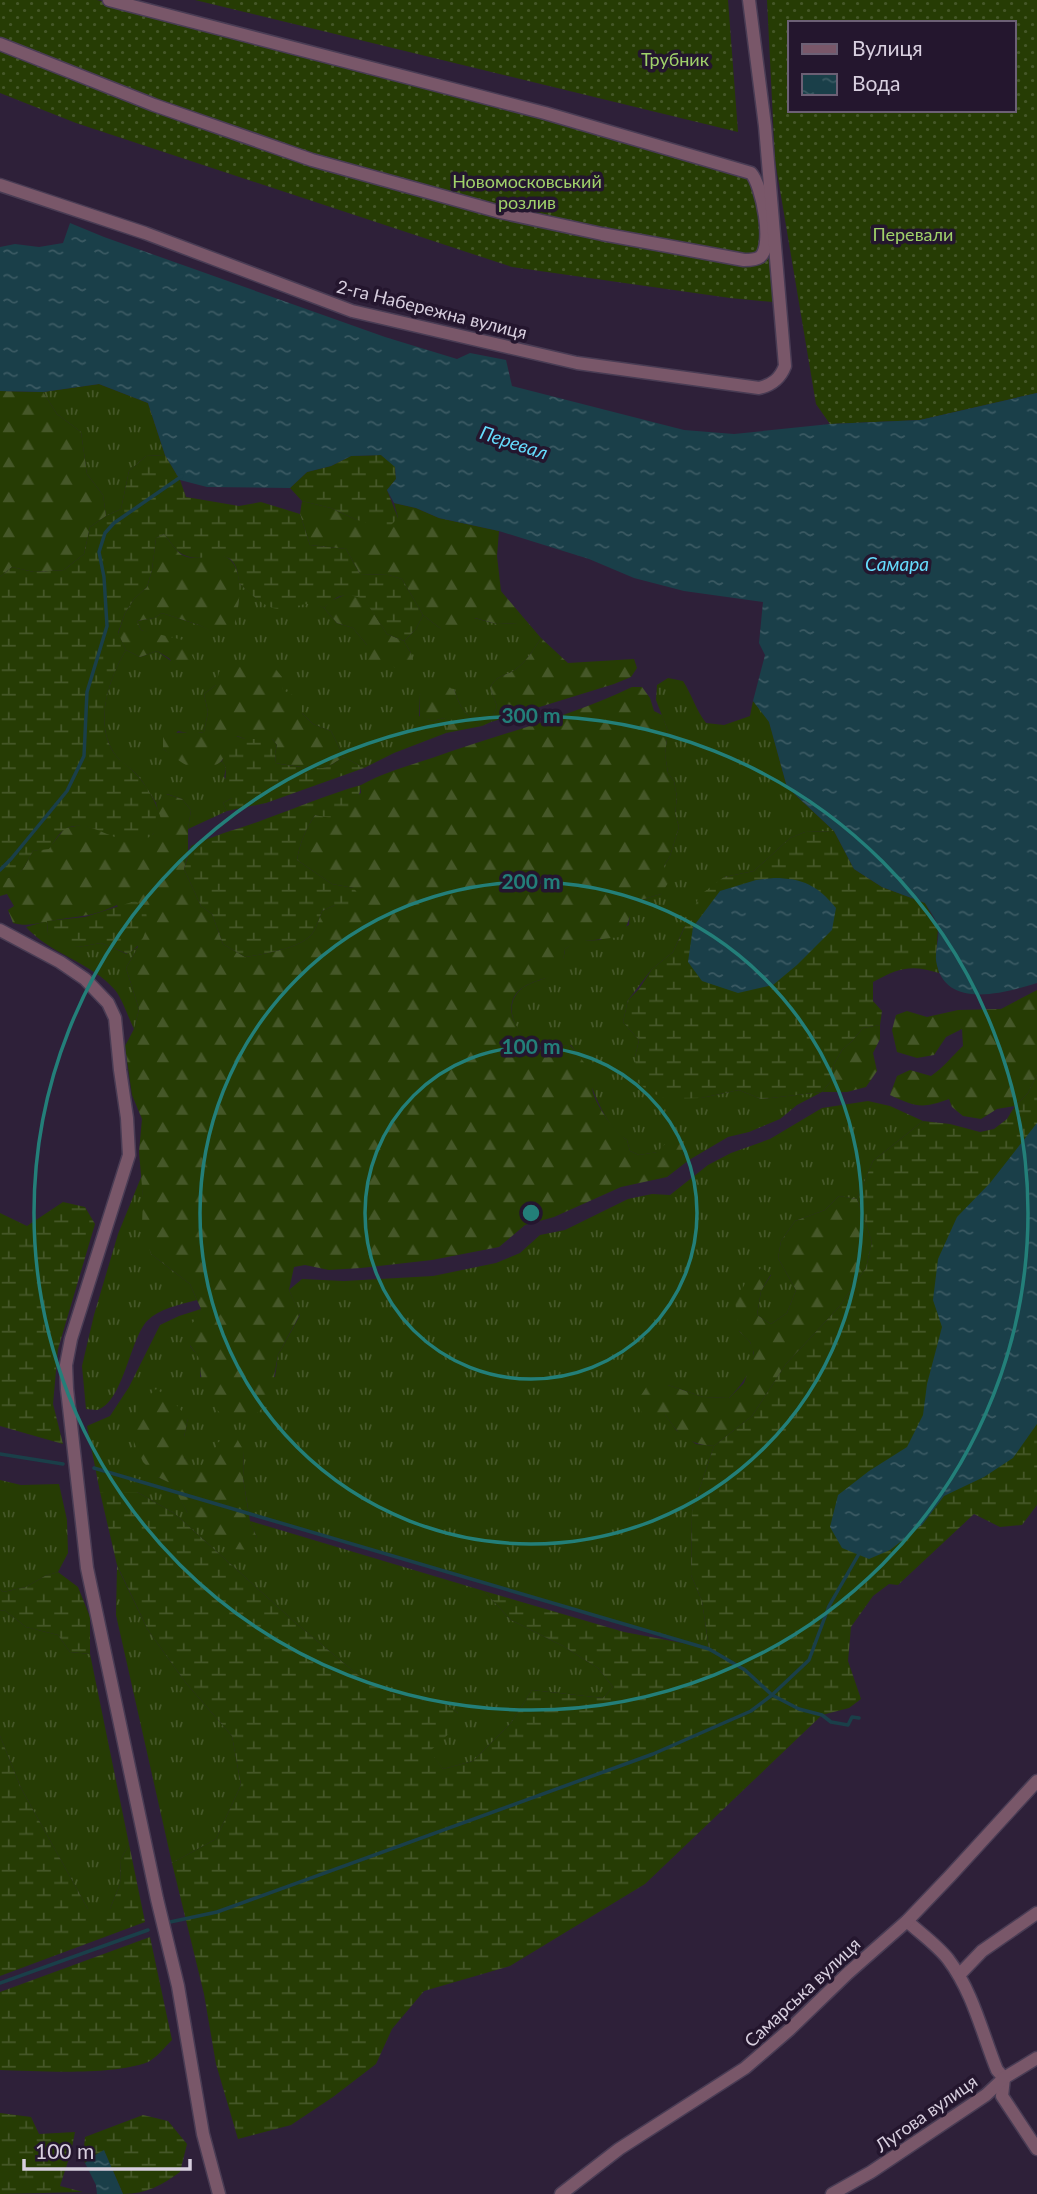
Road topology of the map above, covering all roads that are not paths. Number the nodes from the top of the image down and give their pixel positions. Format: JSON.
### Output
{"nodes":[{"id":1,"x":109,"y":0,"type":"edge"},
{"id":2,"x":749,"y":0,"type":"edge"},
{"id":3,"x":0,"y":44,"type":"edge"},
{"id":4,"x":0,"y":185,"type":"edge"},
{"id":5,"x":0,"y":930,"type":"edge"},
{"id":6,"x":1037,"y":1780,"type":"edge"},
{"id":7,"x":1037,"y":1913,"type":"edge"},
{"id":8,"x":907,"y":1920,"type":"junction"},
{"id":9,"x":959,"y":1975,"type":"junction"},
{"id":10,"x":1037,"y":2058,"type":"edge"},
{"id":11,"x":1004,"y":2078,"type":"junction"},
{"id":12,"x":1037,"y":2149,"type":"edge"},
{"id":13,"x":217,"y":2190,"type":"edge"},
{"id":14,"x":561,"y":2194,"type":"edge"},
{"id":15,"x":832,"y":2194,"type":"edge"}],
"edges":[{"from":1,"to":3,"type":"street"},
{"from":2,"to":4,"type":"street","name":"2-га Набережна вулиця"},
{"from":5,"to":13,"type":"street"},
{"from":6,"to":8,"type":"street","name":"Самарська вулиця"},
{"from":7,"to":9,"type":"street"},
{"from":8,"to":9,"type":"street"},
{"from":8,"to":14,"type":"street","name":"Самарська вулиця"},
{"from":9,"to":11,"type":"street"},
{"from":10,"to":11,"type":"street","name":"Лугова вулиця"},
{"from":11,"to":12,"type":"street"},
{"from":11,"to":15,"type":"street","name":"Лугова вулиця"}]}
